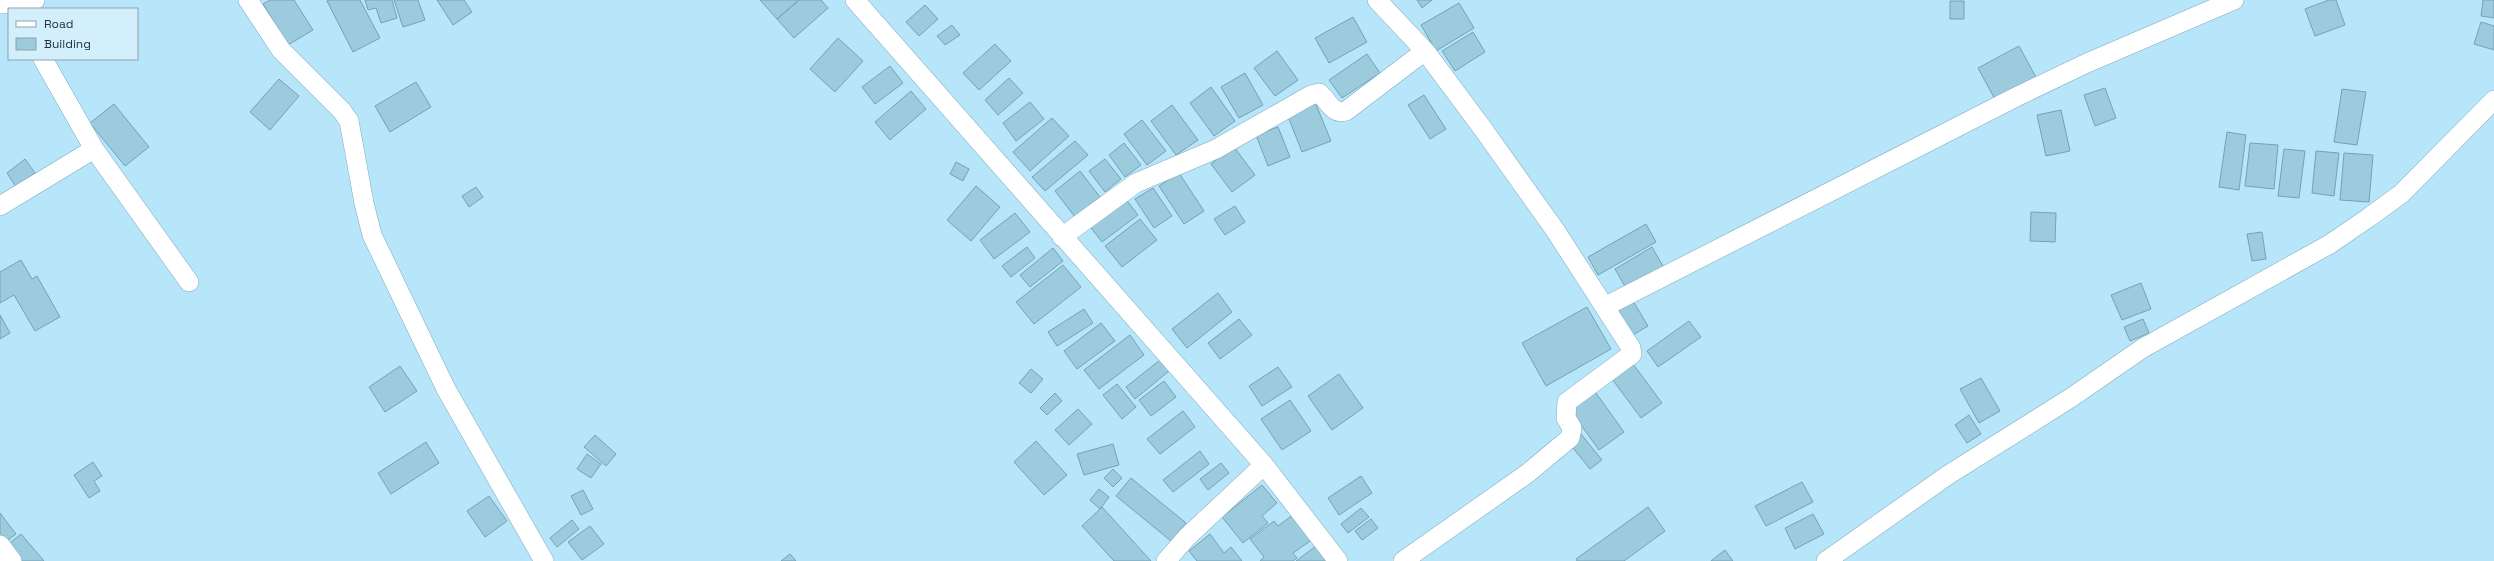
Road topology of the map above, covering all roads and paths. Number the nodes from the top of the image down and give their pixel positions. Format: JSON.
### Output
{"nodes":[{"id":1,"x":35,"y":0,"type":"edge"},
{"id":2,"x":248,"y":0,"type":"edge"},
{"id":3,"x":855,"y":0,"type":"edge"},
{"id":4,"x":1377,"y":0,"type":"edge"},
{"id":5,"x":2234,"y":0,"type":"edge"},
{"id":6,"x":9,"y":5,"type":"edge"},
{"id":7,"x":1425,"y":51,"type":"junction"},
{"id":8,"x":44,"y":60,"type":"edge"},
{"id":9,"x":2494,"y":100,"type":"edge"},
{"id":10,"x":94,"y":149,"type":"junction"},
{"id":11,"x":0,"y":206,"type":"edge"},
{"id":12,"x":1062,"y":237,"type":"junction"},
{"id":13,"x":189,"y":282,"type":"dead end"},
{"id":14,"x":1606,"y":306,"type":"junction"},
{"id":15,"x":1264,"y":465,"type":"junction"},
{"id":16,"x":0,"y":545,"type":"edge"},
{"id":17,"x":12,"y":561,"type":"edge"},
{"id":18,"x":544,"y":561,"type":"edge"},
{"id":19,"x":1166,"y":561,"type":"edge"},
{"id":20,"x":1338,"y":561,"type":"edge"},
{"id":21,"x":1403,"y":561,"type":"edge"},
{"id":22,"x":1826,"y":561,"type":"edge"}],
"edges":[{"from":1,"to":6,"type":"street"},
{"from":2,"to":18,"type":"street"},
{"from":3,"to":12,"type":"street"},
{"from":4,"to":7,"type":"street"},
{"from":5,"to":14,"type":"street"},
{"from":7,"to":12,"type":"street"},
{"from":7,"to":14,"type":"street"},
{"from":8,"to":10,"type":"street"},
{"from":9,"to":22,"type":"street"},
{"from":10,"to":11,"type":"street"},
{"from":10,"to":13,"type":"street"},
{"from":12,"to":15,"type":"street"},
{"from":14,"to":21,"type":"street"},
{"from":15,"to":19,"type":"street"},
{"from":15,"to":20,"type":"street"},
{"from":16,"to":17,"type":"street"}]}
